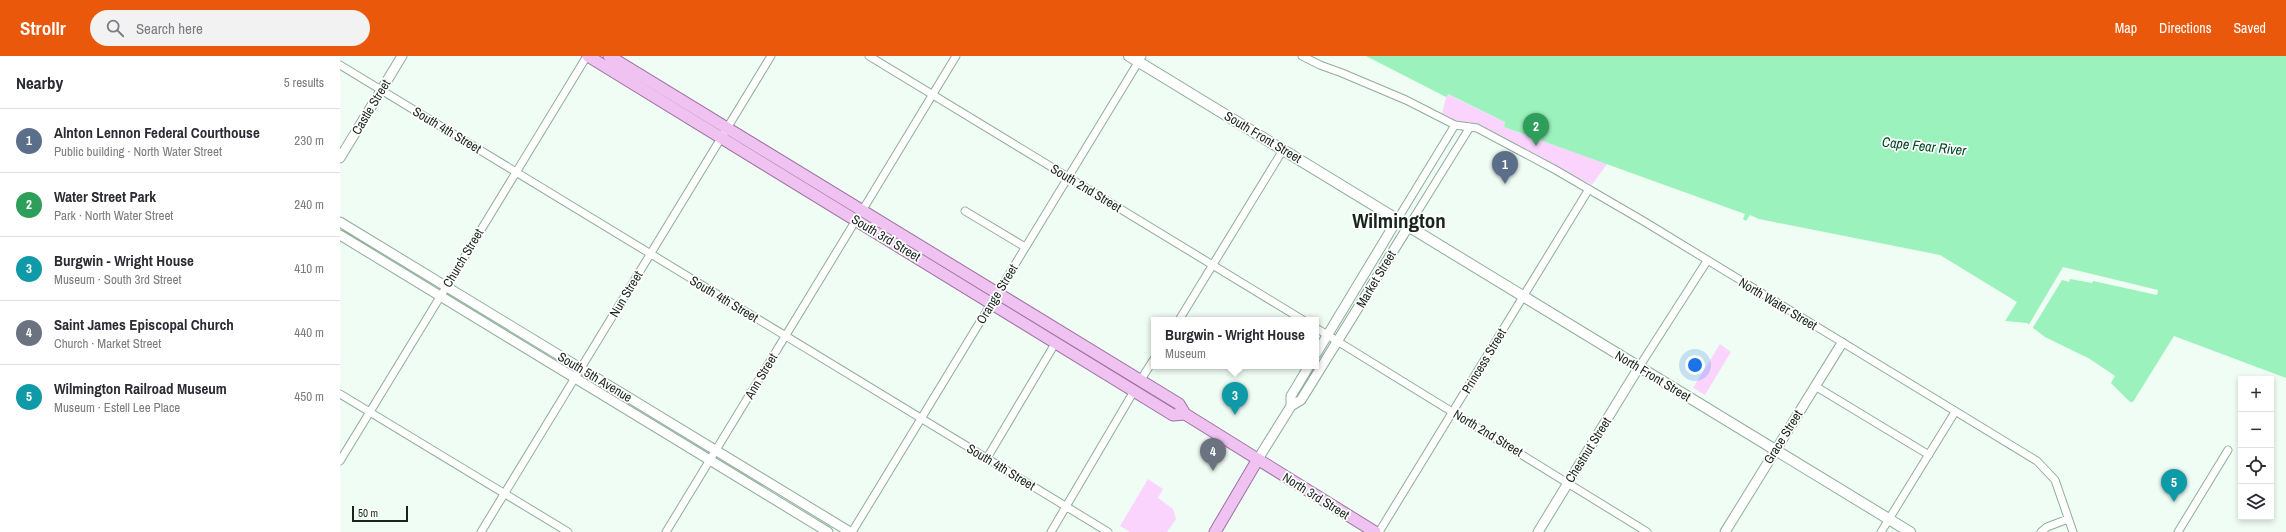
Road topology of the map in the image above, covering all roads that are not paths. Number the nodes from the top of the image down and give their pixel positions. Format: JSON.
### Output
{"nodes":[{"id":1,"x":402,"y":56,"type":"edge"},
{"id":2,"x":587,"y":56,"type":"edge"},
{"id":3,"x":609,"y":56,"type":"edge"},
{"id":4,"x":771,"y":56,"type":"edge"},
{"id":5,"x":869,"y":56,"type":"edge"},
{"id":6,"x":956,"y":56,"type":"edge"},
{"id":7,"x":1129,"y":56,"type":"edge"},
{"id":8,"x":1302,"y":56,"type":"edge"},
{"id":9,"x":1140,"y":59,"type":"edge"},
{"id":10,"x":340,"y":65,"type":"edge"},
{"id":11,"x":381,"y":90,"type":"junction"},
{"id":12,"x":932,"y":95,"type":"junction"},
{"id":13,"x":1455,"y":125,"type":"junction"},
{"id":14,"x":1470,"y":126,"type":"junction"},
{"id":15,"x":724,"y":133,"type":"junction"},
{"id":16,"x":1283,"y":150,"type":"junction"},
{"id":17,"x":340,"y":158,"type":"edge"},
{"id":18,"x":516,"y":172,"type":"junction"},
{"id":19,"x":1068,"y":177,"type":"junction"},
{"id":20,"x":1589,"y":189,"type":"junction"},
{"id":21,"x":965,"y":211,"type":"dead end"},
{"id":22,"x":859,"y":215,"type":"junction"},
{"id":23,"x":1397,"y":220,"type":"junction"},
{"id":24,"x":340,"y":222,"type":"edge"},
{"id":25,"x":1408,"y":227,"type":"junction"},
{"id":26,"x":340,"y":235,"type":"edge"},
{"id":27,"x":1025,"y":247,"type":"junction"},
{"id":28,"x":651,"y":254,"type":"junction"},
{"id":29,"x":1707,"y":261,"type":"junction"},
{"id":30,"x":1213,"y":265,"type":"junction"},
{"id":31,"x":446,"y":287,"type":"junction"},
{"id":32,"x":440,"y":296,"type":"junction"},
{"id":33,"x":1523,"y":297,"type":"junction"},
{"id":34,"x":994,"y":298,"type":"junction"},
{"id":35,"x":1181,"y":317,"type":"edge"},
{"id":36,"x":1298,"y":317,"type":"edge"},
{"id":37,"x":1319,"y":330,"type":"edge"},
{"id":38,"x":1328,"y":335,"type":"junction"},
{"id":39,"x":786,"y":336,"type":"junction"},
{"id":40,"x":1056,"y":342,"type":"junction"},
{"id":41,"x":1338,"y":342,"type":"junction"},
{"id":42,"x":1842,"y":343,"type":"junction"},
{"id":43,"x":1319,"y":349,"type":"edge"},
{"id":44,"x":1151,"y":364,"type":"edge"},
{"id":45,"x":1639,"y":367,"type":"junction"},
{"id":46,"x":581,"y":369,"type":"junction"},
{"id":47,"x":1307,"y":369,"type":"edge"},
{"id":48,"x":575,"y":378,"type":"junction"},
{"id":49,"x":1140,"y":381,"type":"junction"},
{"id":50,"x":1816,"y":386,"type":"junction"},
{"id":51,"x":1134,"y":391,"type":"junction"},
{"id":52,"x":340,"y":394,"type":"edge"},
{"id":53,"x":1291,"y":406,"type":"junction"},
{"id":54,"x":370,"y":412,"type":"junction"},
{"id":55,"x":1956,"y":412,"type":"junction"},
{"id":56,"x":1453,"y":413,"type":"junction"},
{"id":57,"x":1185,"y":414,"type":"junction"},
{"id":58,"x":921,"y":418,"type":"junction"},
{"id":59,"x":716,"y":450,"type":"junction"},
{"id":60,"x":2228,"y":450,"type":"dead end"},
{"id":61,"x":1775,"y":451,"type":"junction"},
{"id":62,"x":1929,"y":455,"type":"junction"},
{"id":63,"x":987,"y":458,"type":"junction"},
{"id":64,"x":710,"y":460,"type":"junction"},
{"id":65,"x":1258,"y":460,"type":"junction"},
{"id":66,"x":340,"y":461,"type":"edge"},
{"id":67,"x":1568,"y":482,"type":"junction"},
{"id":68,"x":505,"y":494,"type":"junction"},
{"id":69,"x":1066,"y":507,"type":"junction"},
{"id":70,"x":2068,"y":519,"type":"junction"},
{"id":71,"x":1889,"y":520,"type":"junction"},
{"id":72,"x":481,"y":532,"type":"edge"},
{"id":73,"x":568,"y":532,"type":"edge"},
{"id":74,"x":666,"y":532,"type":"edge"},
{"id":75,"x":828,"y":532,"type":"edge"},
{"id":76,"x":851,"y":532,"type":"edge"},
{"id":77,"x":1051,"y":532,"type":"edge"},
{"id":78,"x":1108,"y":532,"type":"edge"},
{"id":79,"x":1216,"y":532,"type":"edge"},
{"id":80,"x":1375,"y":532,"type":"edge"},
{"id":81,"x":1379,"y":532,"type":"edge"},
{"id":82,"x":1538,"y":532,"type":"edge"},
{"id":83,"x":1647,"y":532,"type":"edge"},
{"id":84,"x":1725,"y":532,"type":"edge"},
{"id":85,"x":1881,"y":532,"type":"edge"},
{"id":86,"x":1910,"y":532,"type":"edge"},
{"id":87,"x":2041,"y":532,"type":"edge"},
{"id":88,"x":2073,"y":532,"type":"edge"},
{"id":89,"x":2178,"y":532,"type":"edge"}],
"edges":[{"from":1,"to":11,"type":"street","name":"Castle Street"},
{"from":2,"to":15,"type":"main road","name":"South 3rd Street"},
{"from":2,"to":18,"type":"street","name":"Church Street"},
{"from":3,"to":15,"type":"main road","name":"South 3rd Street"},
{"from":4,"to":15,"type":"street","name":"Nun Street"},
{"from":5,"to":12,"type":"street","name":"South 2nd Street"},
{"from":6,"to":12,"type":"street","name":"Ann Street"},
{"from":7,"to":9,"type":"main road","name":"South Front Street"},
{"from":8,"to":13,"type":"street"},
{"from":9,"to":16,"type":"main road","name":"South Front Street"},
{"from":9,"to":19,"type":"street","name":"Orange Street"},
{"from":10,"to":11,"type":"street","name":"South 4th Street"},
{"from":11,"to":17,"type":"street","name":"Castle Street"},
{"from":11,"to":18,"type":"street","name":"South 4th Street"},
{"from":12,"to":19,"type":"street","name":"South 2nd Street"},
{"from":12,"to":22,"type":"street","name":"Ann Street"},
{"from":13,"to":14,"type":"street","name":"North Water Street"},
{"from":13,"to":23,"type":"street","name":"Market Street"},
{"from":14,"to":20,"type":"street","name":"North Water Street"},
{"from":14,"to":25,"type":"street","name":"Market Street"},
{"from":15,"to":22,"type":"main road","name":"South 3rd Street"},
{"from":15,"to":28,"type":"street","name":"Nun Street"},
{"from":16,"to":23,"type":"main road","name":"South Front Street"},
{"from":16,"to":30,"type":"street"},
{"from":18,"to":28,"type":"street","name":"South 4th Street"},
{"from":18,"to":31,"type":"street","name":"Church Street"},
{"from":19,"to":27,"type":"street","name":"Orange Street"},
{"from":19,"to":30,"type":"street","name":"South 2nd Street"},
{"from":20,"to":29,"type":"street","name":"North Water Street"},
{"from":20,"to":33,"type":"street","name":"Princess Street"},
{"from":21,"to":27,"type":"street"},
{"from":22,"to":34,"type":"main road","name":"South 3rd Street"},
{"from":22,"to":39,"type":"street","name":"Ann Street"},
{"from":23,"to":25,"type":"main road","name":"North Front Street"},
{"from":23,"to":38,"type":"street","name":"Market Street"},
{"from":24,"to":31,"type":"street","name":"South 5th Avenue"},
{"from":25,"to":33,"type":"main road","name":"North Front Street"},
{"from":25,"to":41,"type":"street","name":"Market Street"},
{"from":26,"to":32,"type":"street","name":"South 5th Avenue"},
{"from":27,"to":34,"type":"street","name":"Orange Street"},
{"from":28,"to":39,"type":"street","name":"South 4th Street"},
{"from":28,"to":46,"type":"street","name":"Nun Street"},
{"from":29,"to":42,"type":"street","name":"North Water Street"},
{"from":29,"to":45,"type":"street"},
{"from":30,"to":35,"type":"street"},
{"from":30,"to":36,"type":"street","name":"South 2nd Street"},
{"from":31,"to":32,"type":"street","name":"Church Street"},
{"from":31,"to":46,"type":"street","name":"South 5th Avenue"},
{"from":32,"to":48,"type":"street","name":"South 5th Avenue"},
{"from":32,"to":54,"type":"street","name":"Church Street"},
{"from":33,"to":45,"type":"main road","name":"North Front Street"},
{"from":33,"to":56,"type":"street","name":"Princess Street"},
{"from":34,"to":40,"type":"main road","name":"South 3rd Street"},
{"from":34,"to":49,"type":"main road","name":"South 3rd Street"},
{"from":34,"to":58,"type":"street","name":"Orange Street"},
{"from":37,"to":38,"type":"street"},
{"from":38,"to":41,"type":"street","name":"North 2nd Street"},
{"from":38,"to":43,"type":"street","name":"Market Street"},
{"from":39,"to":58,"type":"street","name":"South 4th Street"},
{"from":39,"to":59,"type":"street","name":"Ann Street"},
{"from":40,"to":51,"type":"main road","name":"South 3rd Street"},
{"from":40,"to":63,"type":"street"},
{"from":41,"to":53,"type":"street","name":"Market Street"},
{"from":41,"to":56,"type":"street","name":"North 2nd Street"},
{"from":42,"to":50,"type":"street","name":"Grace Street"},
{"from":42,"to":55,"type":"street","name":"North Water Street"},
{"from":44,"to":49,"type":"street"},
{"from":45,"to":61,"type":"main road","name":"North Front Street"},
{"from":45,"to":67,"type":"street","name":"Chestnut Street"},
{"from":46,"to":48,"type":"street","name":"Nun Street"},
{"from":46,"to":59,"type":"street","name":"South 5th Avenue"},
{"from":47,"to":53,"type":"street","name":"Market Street"},
{"from":48,"to":64,"type":"street","name":"South 5th Avenue"},
{"from":48,"to":68,"type":"street","name":"Nun Street"},
{"from":49,"to":57,"type":"main road","name":"South 3rd Street"},
{"from":50,"to":61,"type":"street","name":"Grace Street"},
{"from":50,"to":62,"type":"street"},
{"from":51,"to":57,"type":"main road","name":"South 3rd Street"},
{"from":51,"to":69,"type":"street"},
{"from":52,"to":54,"type":"street"},
{"from":53,"to":65,"type":"street","name":"Market Street"},
{"from":54,"to":66,"type":"street","name":"Church Street"},
{"from":54,"to":68,"type":"street"},
{"from":55,"to":62,"type":"street"},
{"from":55,"to":70,"type":"street","name":"North Water Street"},
{"from":56,"to":67,"type":"street","name":"North 2nd Street"},
{"from":56,"to":81,"type":"street","name":"Princess Street"},
{"from":57,"to":65,"type":"main road","name":"South 3rd Street"},
{"from":58,"to":63,"type":"street","name":"South 4th Street"},
{"from":58,"to":76,"type":"street","name":"Orange Street"},
{"from":59,"to":64,"type":"street","name":"Ann Street"},
{"from":59,"to":76,"type":"street","name":"South 5th Avenue"},
{"from":60,"to":89,"type":"street"},
{"from":61,"to":71,"type":"main road","name":"North Front Street"},
{"from":61,"to":84,"type":"street","name":"Grace Street"},
{"from":62,"to":71,"type":"street"},
{"from":63,"to":69,"type":"street","name":"South 4th Street"},
{"from":64,"to":74,"type":"street","name":"Ann Street"},
{"from":64,"to":75,"type":"street","name":"South 5th Avenue"},
{"from":65,"to":79,"type":"main road","name":"Market Street"},
{"from":65,"to":80,"type":"main road","name":"North 3rd Street"},
{"from":67,"to":82,"type":"street","name":"Chestnut Street"},
{"from":67,"to":83,"type":"street","name":"North 2nd Street"},
{"from":68,"to":72,"type":"street","name":"Nun Street"},
{"from":68,"to":73,"type":"street"},
{"from":69,"to":77,"type":"street"},
{"from":69,"to":78,"type":"street","name":"South 4th Street"},
{"from":70,"to":87,"type":"street"},
{"from":70,"to":88,"type":"street","name":"North Water Street"},
{"from":71,"to":85,"type":"street"},
{"from":71,"to":86,"type":"main road","name":"North Front Street"}]}
